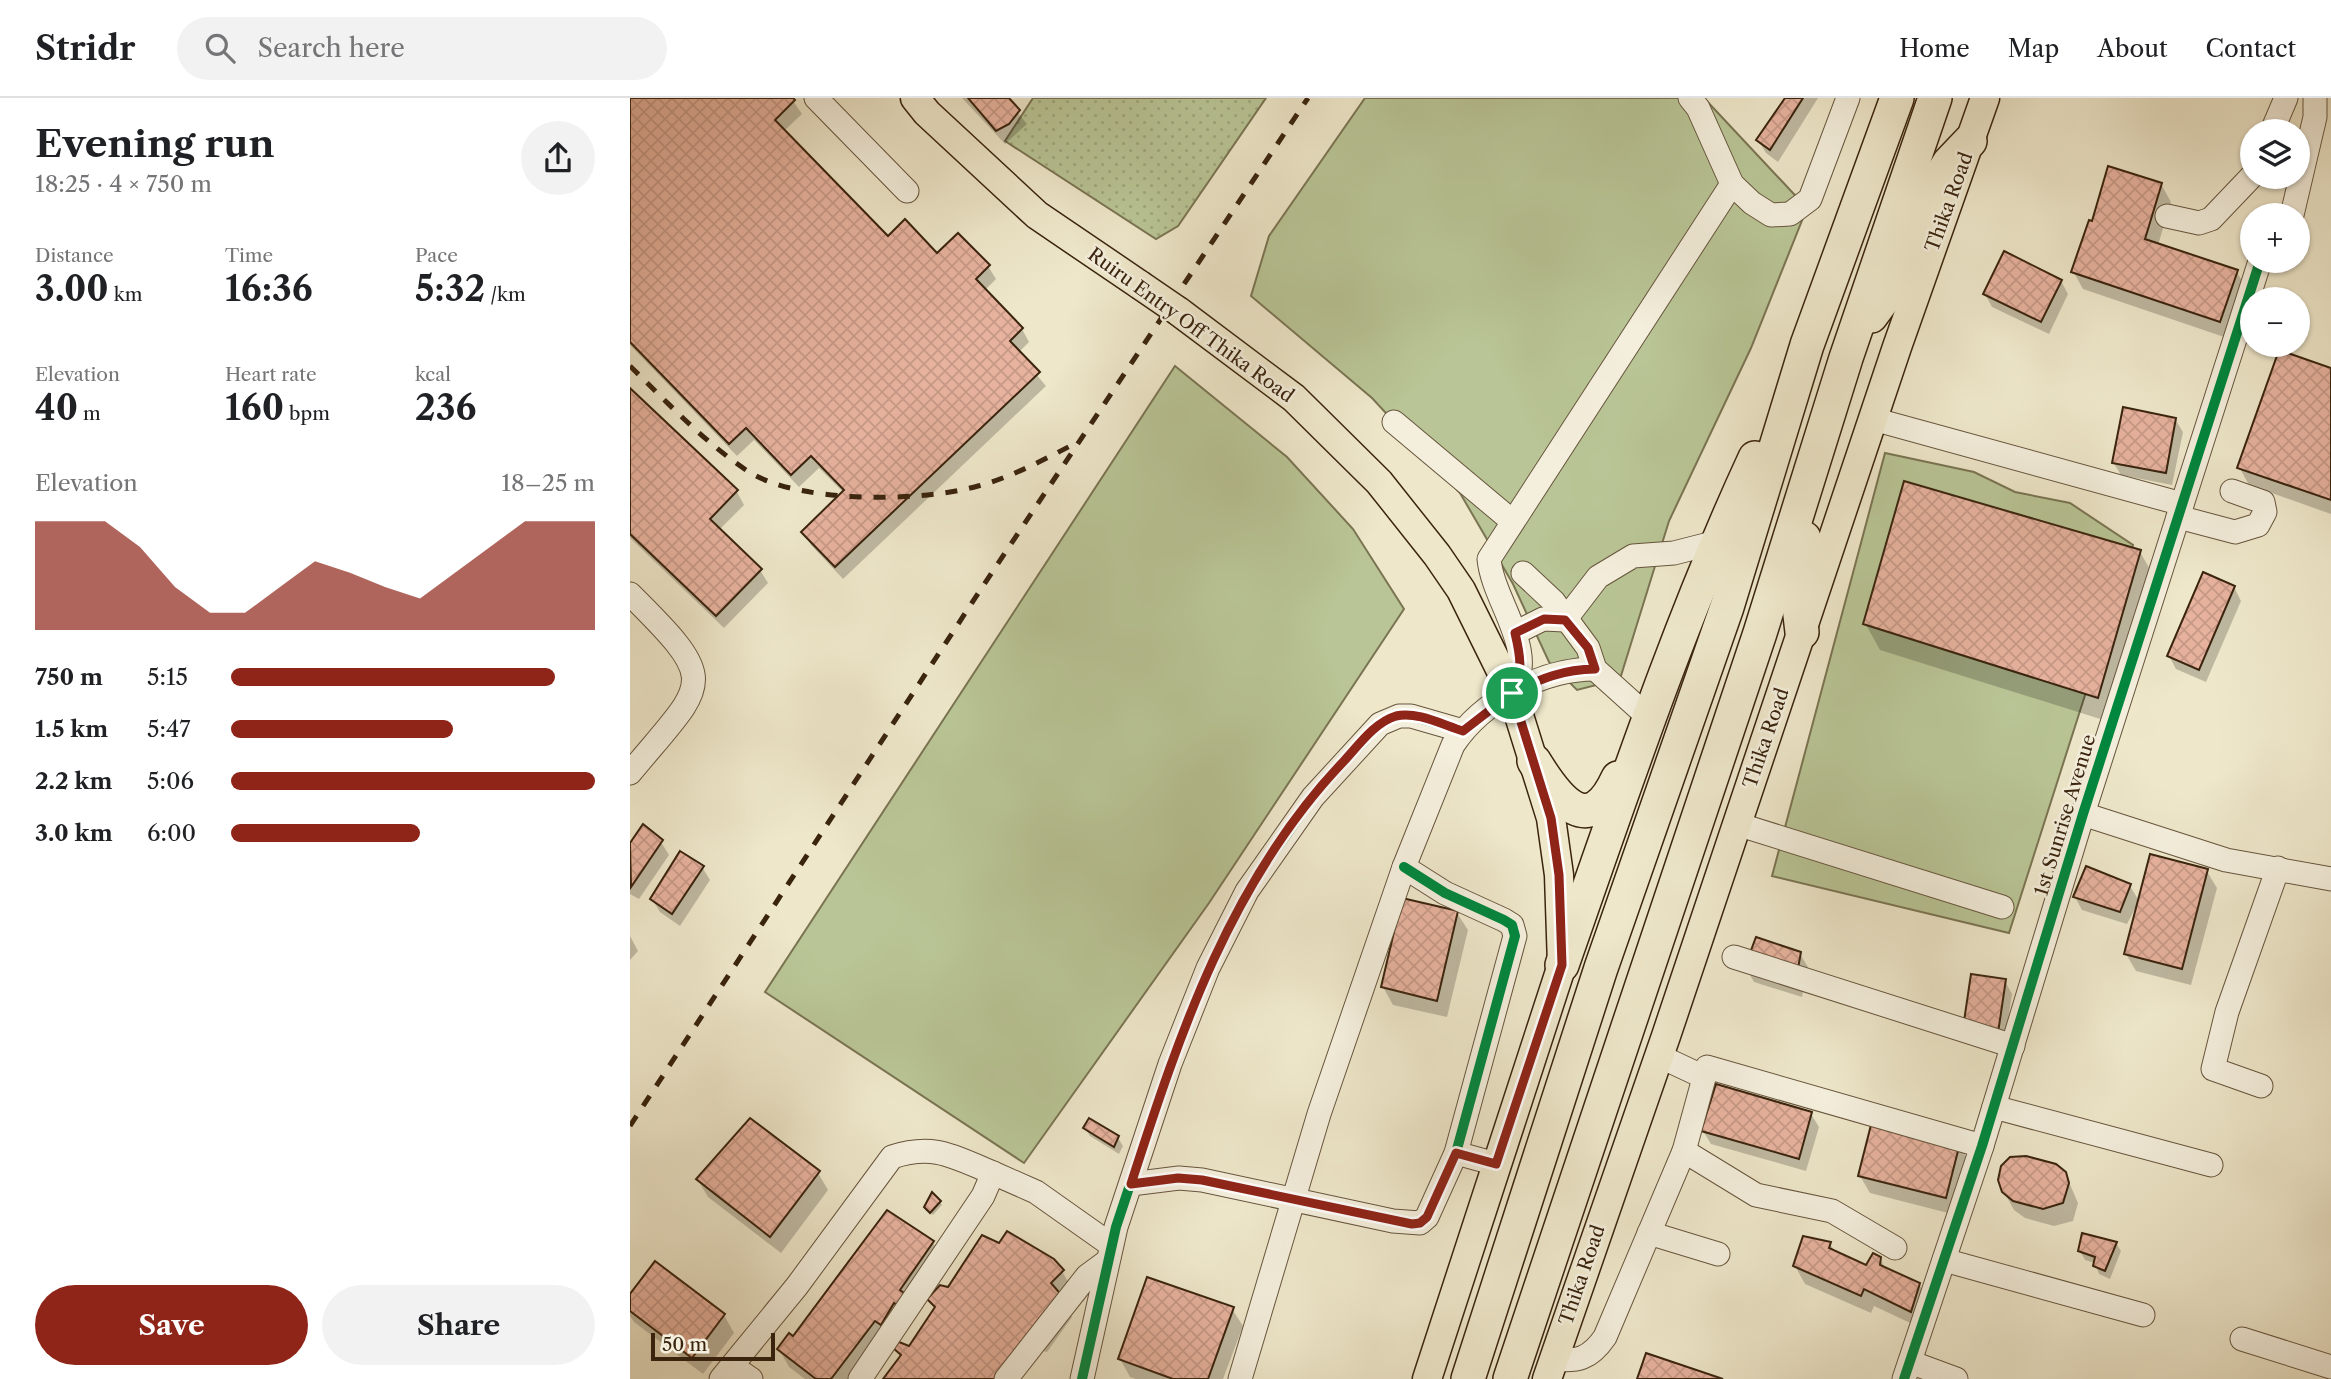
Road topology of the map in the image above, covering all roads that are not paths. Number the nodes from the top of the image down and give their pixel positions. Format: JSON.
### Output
{"nodes":[{"id":1,"x":816,"y":98,"type":"edge"},
{"id":2,"x":915,"y":98,"type":"edge"},
{"id":3,"x":1690,"y":98,"type":"edge"},
{"id":4,"x":1848,"y":98,"type":"edge"},
{"id":5,"x":1897,"y":98,"type":"edge"},
{"id":6,"x":1936,"y":98,"type":"edge"},
{"id":7,"x":1985,"y":98,"type":"edge"},
{"id":8,"x":2286,"y":98,"type":"edge"},
{"id":9,"x":2315,"y":98,"type":"edge"},
{"id":10,"x":2277,"y":119,"type":"edge"},
{"id":11,"x":1970,"y":141,"type":"junction"},
{"id":12,"x":1732,"y":184,"type":"junction"},
{"id":13,"x":2240,"y":189,"type":"edge"},
{"id":14,"x":907,"y":191,"type":"dead end"},
{"id":15,"x":2295,"y":203,"type":"edge"},
{"id":16,"x":2167,"y":216,"type":"dead end"},
{"id":17,"x":2256,"y":273,"type":"edge"},
{"id":18,"x":1852,"y":342,"type":"junction"},
{"id":19,"x":1807,"y":345,"type":"junction"},
{"id":20,"x":1874,"y":419,"type":"junction"},
{"id":21,"x":1394,"y":422,"type":"dead end"},
{"id":22,"x":2232,"y":491,"type":"dead end"},
{"id":23,"x":1801,"y":501,"type":"junction"},
{"id":24,"x":2180,"y":510,"type":"junction"},
{"id":25,"x":1512,"y":521,"type":"junction"},
{"id":26,"x":1717,"y":542,"type":"junction"},
{"id":27,"x":1523,"y":573,"type":"dead end"},
{"id":28,"x":630,"y":594,"type":"edge"},
{"id":29,"x":1565,"y":620,"type":"junction"},
{"id":30,"x":1802,"y":632,"type":"junction"},
{"id":31,"x":1515,"y":633,"type":"junction"},
{"id":32,"x":1595,"y":669,"type":"junction"},
{"id":33,"x":1666,"y":669,"type":"junction"},
{"id":34,"x":1512,"y":693,"type":"junction"},
{"id":35,"x":1646,"y":715,"type":"junction"},
{"id":36,"x":1463,"y":731,"type":"junction"},
{"id":37,"x":1534,"y":761,"type":"junction"},
{"id":38,"x":630,"y":773,"type":"edge"},
{"id":39,"x":2083,"y":814,"type":"junction"},
{"id":40,"x":1737,"y":824,"type":"junction"},
{"id":41,"x":1404,"y":867,"type":"junction"},
{"id":42,"x":2278,"y":868,"type":"junction"},
{"id":43,"x":2331,"y":878,"type":"edge"},
{"id":44,"x":2002,"y":907,"type":"dead end"},
{"id":45,"x":1734,"y":957,"type":"dead end"},
{"id":46,"x":1562,"y":965,"type":"junction"},
{"id":47,"x":2013,"y":1046,"type":"junction"},
{"id":48,"x":1659,"y":1056,"type":"junction"},
{"id":49,"x":1704,"y":1077,"type":"junction"},
{"id":50,"x":2261,"y":1086,"type":"dead end"},
{"id":51,"x":1994,"y":1107,"type":"junction"},
{"id":52,"x":1982,"y":1146,"type":"junction"},
{"id":53,"x":1684,"y":1151,"type":"junction"},
{"id":54,"x":1456,"y":1153,"type":"junction"},
{"id":55,"x":1496,"y":1164,"type":"junction"},
{"id":56,"x":2211,"y":1165,"type":"dead end"},
{"id":57,"x":993,"y":1173,"type":"junction"},
{"id":58,"x":1131,"y":1184,"type":"junction"},
{"id":59,"x":1292,"y":1201,"type":"junction"},
{"id":60,"x":1648,"y":1233,"type":"junction"},
{"id":61,"x":1895,"y":1248,"type":"dead end"},
{"id":62,"x":1109,"y":1253,"type":"junction"},
{"id":63,"x":1718,"y":1254,"type":"dead end"},
{"id":64,"x":1944,"y":1260,"type":"junction"},
{"id":65,"x":1063,"y":1307,"type":"junction"},
{"id":66,"x":1098,"y":1314,"type":"junction"},
{"id":67,"x":2143,"y":1315,"type":"dead end"},
{"id":68,"x":2242,"y":1339,"type":"dead end"},
{"id":69,"x":2331,"y":1367,"type":"edge"},
{"id":70,"x":1550,"y":1369,"type":"edge"},
{"id":71,"x":1907,"y":1371,"type":"edge"},
{"id":72,"x":726,"y":1373,"type":"edge"},
{"id":73,"x":751,"y":1379,"type":"edge"},
{"id":74,"x":860,"y":1379,"type":"edge"},
{"id":75,"x":1006,"y":1379,"type":"edge"},
{"id":76,"x":1082,"y":1379,"type":"edge"},
{"id":77,"x":1240,"y":1379,"type":"edge"},
{"id":78,"x":1427,"y":1379,"type":"edge"},
{"id":79,"x":1468,"y":1379,"type":"edge"},
{"id":80,"x":1510,"y":1379,"type":"edge"},
{"id":81,"x":1956,"y":1379,"type":"edge"}],
"edges":[{"from":1,"to":14,"type":"street"},
{"from":2,"to":34,"type":"main road","name":"Ruiru Entry Off Thika Road","bridge":true},
{"from":3,"to":12,"type":"street"},
{"from":4,"to":12,"type":"street"},
{"from":5,"to":19,"type":"highway"},
{"from":6,"to":18,"type":"highway","name":"Thika Road"},
{"from":7,"to":11,"type":"main road","name":"Thika Road"},
{"from":8,"to":10,"type":"street"},
{"from":9,"to":15,"type":"street"},
{"from":11,"to":18,"type":"highway"},
{"from":11,"to":20,"type":"main road","name":"Thika Road"},
{"from":12,"to":25,"type":"street"},
{"from":13,"to":16,"type":"street"},
{"from":17,"to":24,"type":"street","name":"1st Sunrise Avenue"},
{"from":18,"to":23,"type":"highway","name":"Thika Road"},
{"from":19,"to":26,"type":"highway"},
{"from":19,"to":79,"type":"highway"},
{"from":20,"to":24,"type":"street"},
{"from":20,"to":30,"type":"main road","name":"Thika Road"},
{"from":21,"to":25,"type":"street"},
{"from":22,"to":24,"type":"street"},
{"from":23,"to":30,"type":"highway"},
{"from":23,"to":80,"type":"highway","name":"Thika Road"},
{"from":24,"to":39,"type":"street","name":"1st Sunrise Avenue"},
{"from":25,"to":31,"type":"street"},
{"from":26,"to":29,"type":"street"},
{"from":26,"to":33,"type":"highway"},
{"from":27,"to":29,"type":"street"},
{"from":28,"to":38,"type":"street"},
{"from":29,"to":31,"type":"street"},
{"from":29,"to":32,"type":"street"},
{"from":30,"to":40,"type":"main road","name":"Thika Road"},
{"from":31,"to":34,"type":"street"},
{"from":32,"to":34,"type":"street"},
{"from":32,"to":35,"type":"street"},
{"from":33,"to":35,"type":"highway"},
{"from":33,"to":46,"type":"highway"},
{"from":34,"to":36,"type":"street"},
{"from":34,"to":37,"type":"main road","name":"Ruiru Entry Off Thika Road"},
{"from":35,"to":37,"type":"highway"},
{"from":36,"to":41,"type":"street"},
{"from":36,"to":58,"type":"street"},
{"from":37,"to":46,"type":"main road","name":"Ruiru Entry Off Thika Road"},
{"from":39,"to":42,"type":"street"},
{"from":39,"to":47,"type":"street","name":"1st Sunrise Avenue"},
{"from":40,"to":44,"type":"street"},
{"from":40,"to":48,"type":"main road","name":"Thika Road"},
{"from":41,"to":54,"type":"street"},
{"from":41,"to":59,"type":"street"},
{"from":42,"to":43,"type":"street"},
{"from":42,"to":50,"type":"street"},
{"from":45,"to":47,"type":"street"},
{"from":46,"to":55,"type":"main road"},
{"from":47,"to":51,"type":"street","name":"1st Sunrise Avenue"},
{"from":48,"to":49,"type":"street"},
{"from":48,"to":70,"type":"main road","name":"Thika Road"},
{"from":49,"to":52,"type":"street"},
{"from":49,"to":53,"type":"street"},
{"from":51,"to":52,"type":"street","name":"1st Sunrise Avenue"},
{"from":51,"to":56,"type":"street"},
{"from":52,"to":64,"type":"street","name":"1st Sunrise Avenue"},
{"from":53,"to":60,"type":"street"},
{"from":53,"to":61,"type":"street"},
{"from":54,"to":55,"type":"street"},
{"from":54,"to":59,"type":"street"},
{"from":55,"to":78,"type":"main road"},
{"from":57,"to":62,"type":"street"},
{"from":57,"to":72,"type":"street"},
{"from":57,"to":74,"type":"street"},
{"from":58,"to":59,"type":"street"},
{"from":58,"to":62,"type":"street"},
{"from":59,"to":77,"type":"street"},
{"from":60,"to":63,"type":"street"},
{"from":60,"to":70,"type":"street"},
{"from":62,"to":65,"type":"street"},
{"from":62,"to":66,"type":"street"},
{"from":64,"to":67,"type":"street"},
{"from":64,"to":71,"type":"street","name":"1st Sunrise Avenue"},
{"from":65,"to":66,"type":"street"},
{"from":65,"to":75,"type":"street"},
{"from":66,"to":76,"type":"street"},
{"from":68,"to":69,"type":"street"},
{"from":71,"to":81,"type":"street"},
{"from":72,"to":73,"type":"street"}]}
